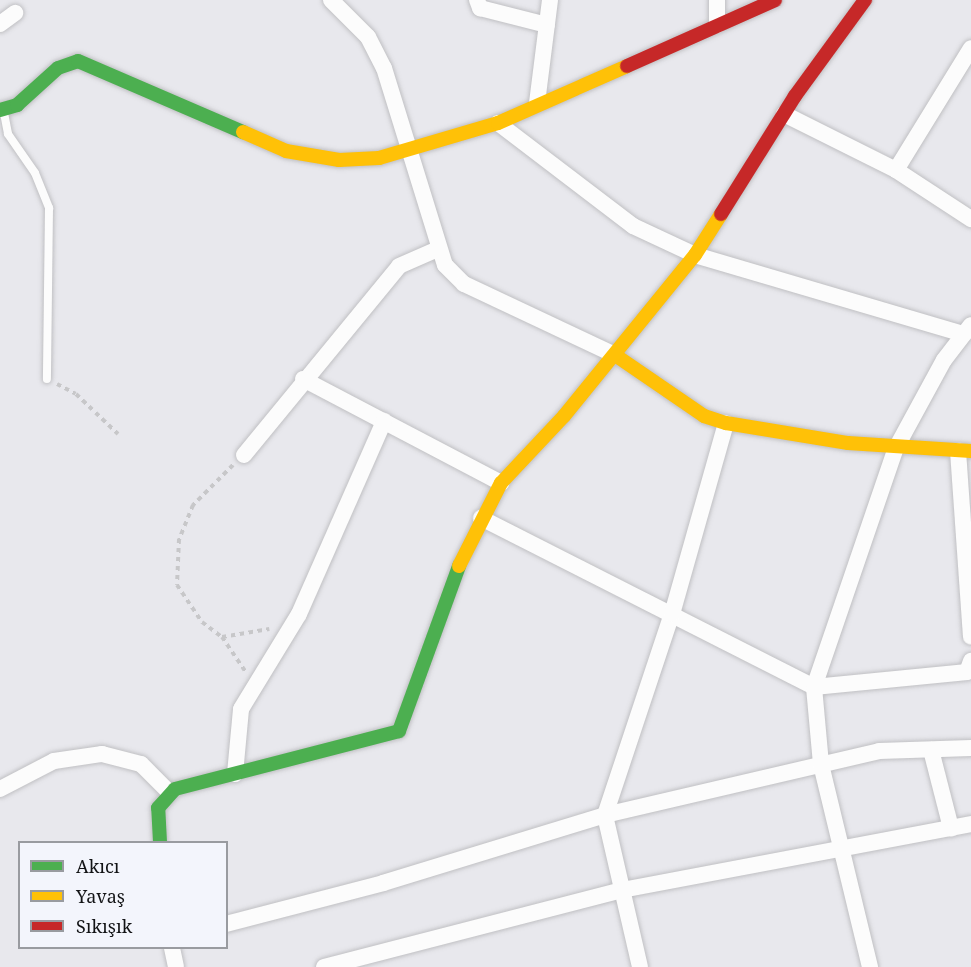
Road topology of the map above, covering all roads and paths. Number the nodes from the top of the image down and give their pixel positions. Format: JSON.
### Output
{"nodes":[{"id":1,"x":331,"y":0,"type":"edge"},
{"id":2,"x":477,"y":0,"type":"edge"},
{"id":3,"x":550,"y":0,"type":"edge"},
{"id":4,"x":717,"y":0,"type":"edge"},
{"id":5,"x":775,"y":0,"type":"edge"},
{"id":6,"x":865,"y":0,"type":"edge"},
{"id":7,"x":15,"y":13,"type":"dead end"},
{"id":8,"x":0,"y":24,"type":"edge"},
{"id":9,"x":547,"y":25,"type":"junction"},
{"id":10,"x":717,"y":25,"type":"junction"},
{"id":11,"x":971,"y":48,"type":"edge"},
{"id":12,"x":537,"y":102,"type":"junction"},
{"id":13,"x":2,"y":110,"type":"edge"},
{"id":14,"x":784,"y":114,"type":"junction"},
{"id":15,"x":498,"y":123,"type":"junction"},
{"id":16,"x":409,"y":151,"type":"junction"},
{"id":17,"x":896,"y":170,"type":"junction"},
{"id":18,"x":971,"y":219,"type":"edge"},
{"id":19,"x":438,"y":249,"type":"junction"},
{"id":20,"x":695,"y":255,"type":"junction"},
{"id":21,"x":968,"y":330,"type":"edge"},
{"id":22,"x":615,"y":355,"type":"junction"},
{"id":23,"x":47,"y":379,"type":"joint"},
{"id":24,"x":303,"y":379,"type":"junction"},
{"id":25,"x":384,"y":421,"type":"junction"},
{"id":26,"x":726,"y":423,"type":"junction"},
{"id":27,"x":118,"y":434,"type":"dead end"},
{"id":28,"x":896,"y":448,"type":"junction"},
{"id":29,"x":964,"y":451,"type":"edge"},
{"id":30,"x":244,"y":455,"type":"joint"},
{"id":31,"x":501,"y":483,"type":"junction"},
{"id":32,"x":480,"y":518,"type":"junction"},
{"id":33,"x":970,"y":607,"type":"edge"},
{"id":34,"x":672,"y":614,"type":"junction"},
{"id":35,"x":273,"y":627,"type":"dead end"},
{"id":36,"x":222,"y":637,"type":"junction"},
{"id":37,"x":971,"y":637,"type":"edge"},
{"id":38,"x":971,"y":661,"type":"edge"},
{"id":39,"x":255,"y":683,"type":"junction"},
{"id":40,"x":814,"y":687,"type":"junction"},
{"id":41,"x":971,"y":748,"type":"edge"},
{"id":42,"x":931,"y":750,"type":"junction"},
{"id":43,"x":821,"y":764,"type":"junction"},
{"id":44,"x":235,"y":774,"type":"junction"},
{"id":45,"x":0,"y":789,"type":"edge"},
{"id":46,"x":169,"y":792,"type":"junction"},
{"id":47,"x":605,"y":815,"type":"junction"},
{"id":48,"x":971,"y":824,"type":"edge"},
{"id":49,"x":951,"y":828,"type":"junction"},
{"id":50,"x":160,"y":841,"type":"edge"},
{"id":51,"x":841,"y":849,"type":"junction"},
{"id":52,"x":622,"y":890,"type":"junction"},
{"id":53,"x":228,"y":923,"type":"edge"},
{"id":54,"x":172,"y":949,"type":"edge"},
{"id":55,"x":176,"y":967,"type":"edge"},
{"id":56,"x":324,"y":967,"type":"edge"},
{"id":57,"x":640,"y":967,"type":"edge"},
{"id":58,"x":870,"y":967,"type":"edge"}],
"edges":[{"from":1,"to":16,"type":"street"},
{"from":2,"to":9,"type":"street"},
{"from":3,"to":9,"type":"street"},
{"from":4,"to":10,"type":"street"},
{"from":5,"to":10,"type":"street"},
{"from":6,"to":14,"type":"street"},
{"from":7,"to":8,"type":"street"},
{"from":9,"to":12,"type":"street"},
{"from":10,"to":12,"type":"street"},
{"from":11,"to":17,"type":"street"},
{"from":12,"to":15,"type":"street"},
{"from":13,"to":16,"type":"street"},
{"from":13,"to":23,"type":"lane"},
{"from":14,"to":17,"type":"street"},
{"from":14,"to":20,"type":"street"},
{"from":15,"to":16,"type":"street"},
{"from":15,"to":20,"type":"street"},
{"from":16,"to":19,"type":"street"},
{"from":17,"to":18,"type":"street"},
{"from":19,"to":22,"type":"street"},
{"from":19,"to":24,"type":"street"},
{"from":20,"to":21,"type":"street"},
{"from":20,"to":22,"type":"street"},
{"from":21,"to":28,"type":"street"},
{"from":22,"to":26,"type":"street"},
{"from":22,"to":31,"type":"street"},
{"from":23,"to":27,"type":"path"},
{"from":24,"to":25,"type":"street"},
{"from":24,"to":30,"type":"street"},
{"from":25,"to":31,"type":"street"},
{"from":25,"to":39,"type":"street"},
{"from":26,"to":28,"type":"street"},
{"from":26,"to":34,"type":"street"},
{"from":28,"to":29,"type":"street"},
{"from":28,"to":40,"type":"street"},
{"from":29,"to":33,"type":"street"},
{"from":30,"to":36,"type":"path"},
{"from":31,"to":32,"type":"street"},
{"from":32,"to":34,"type":"street"},
{"from":32,"to":44,"type":"street"},
{"from":33,"to":37,"type":"street"},
{"from":34,"to":40,"type":"street"},
{"from":34,"to":47,"type":"street"},
{"from":35,"to":36,"type":"path"},
{"from":36,"to":39,"type":"path"},
{"from":38,"to":40,"type":"street"},
{"from":39,"to":44,"type":"street"},
{"from":40,"to":43,"type":"street"},
{"from":41,"to":42,"type":"street"},
{"from":42,"to":43,"type":"street"},
{"from":42,"to":49,"type":"street"},
{"from":43,"to":47,"type":"street"},
{"from":43,"to":51,"type":"street"},
{"from":44,"to":46,"type":"street"},
{"from":45,"to":46,"type":"street"},
{"from":46,"to":50,"type":"street"},
{"from":47,"to":52,"type":"street"},
{"from":47,"to":53,"type":"street"},
{"from":48,"to":49,"type":"street"},
{"from":49,"to":51,"type":"street"},
{"from":51,"to":52,"type":"street"},
{"from":51,"to":58,"type":"street"},
{"from":52,"to":56,"type":"street"},
{"from":52,"to":57,"type":"street"},
{"from":54,"to":55,"type":"street"}]}
